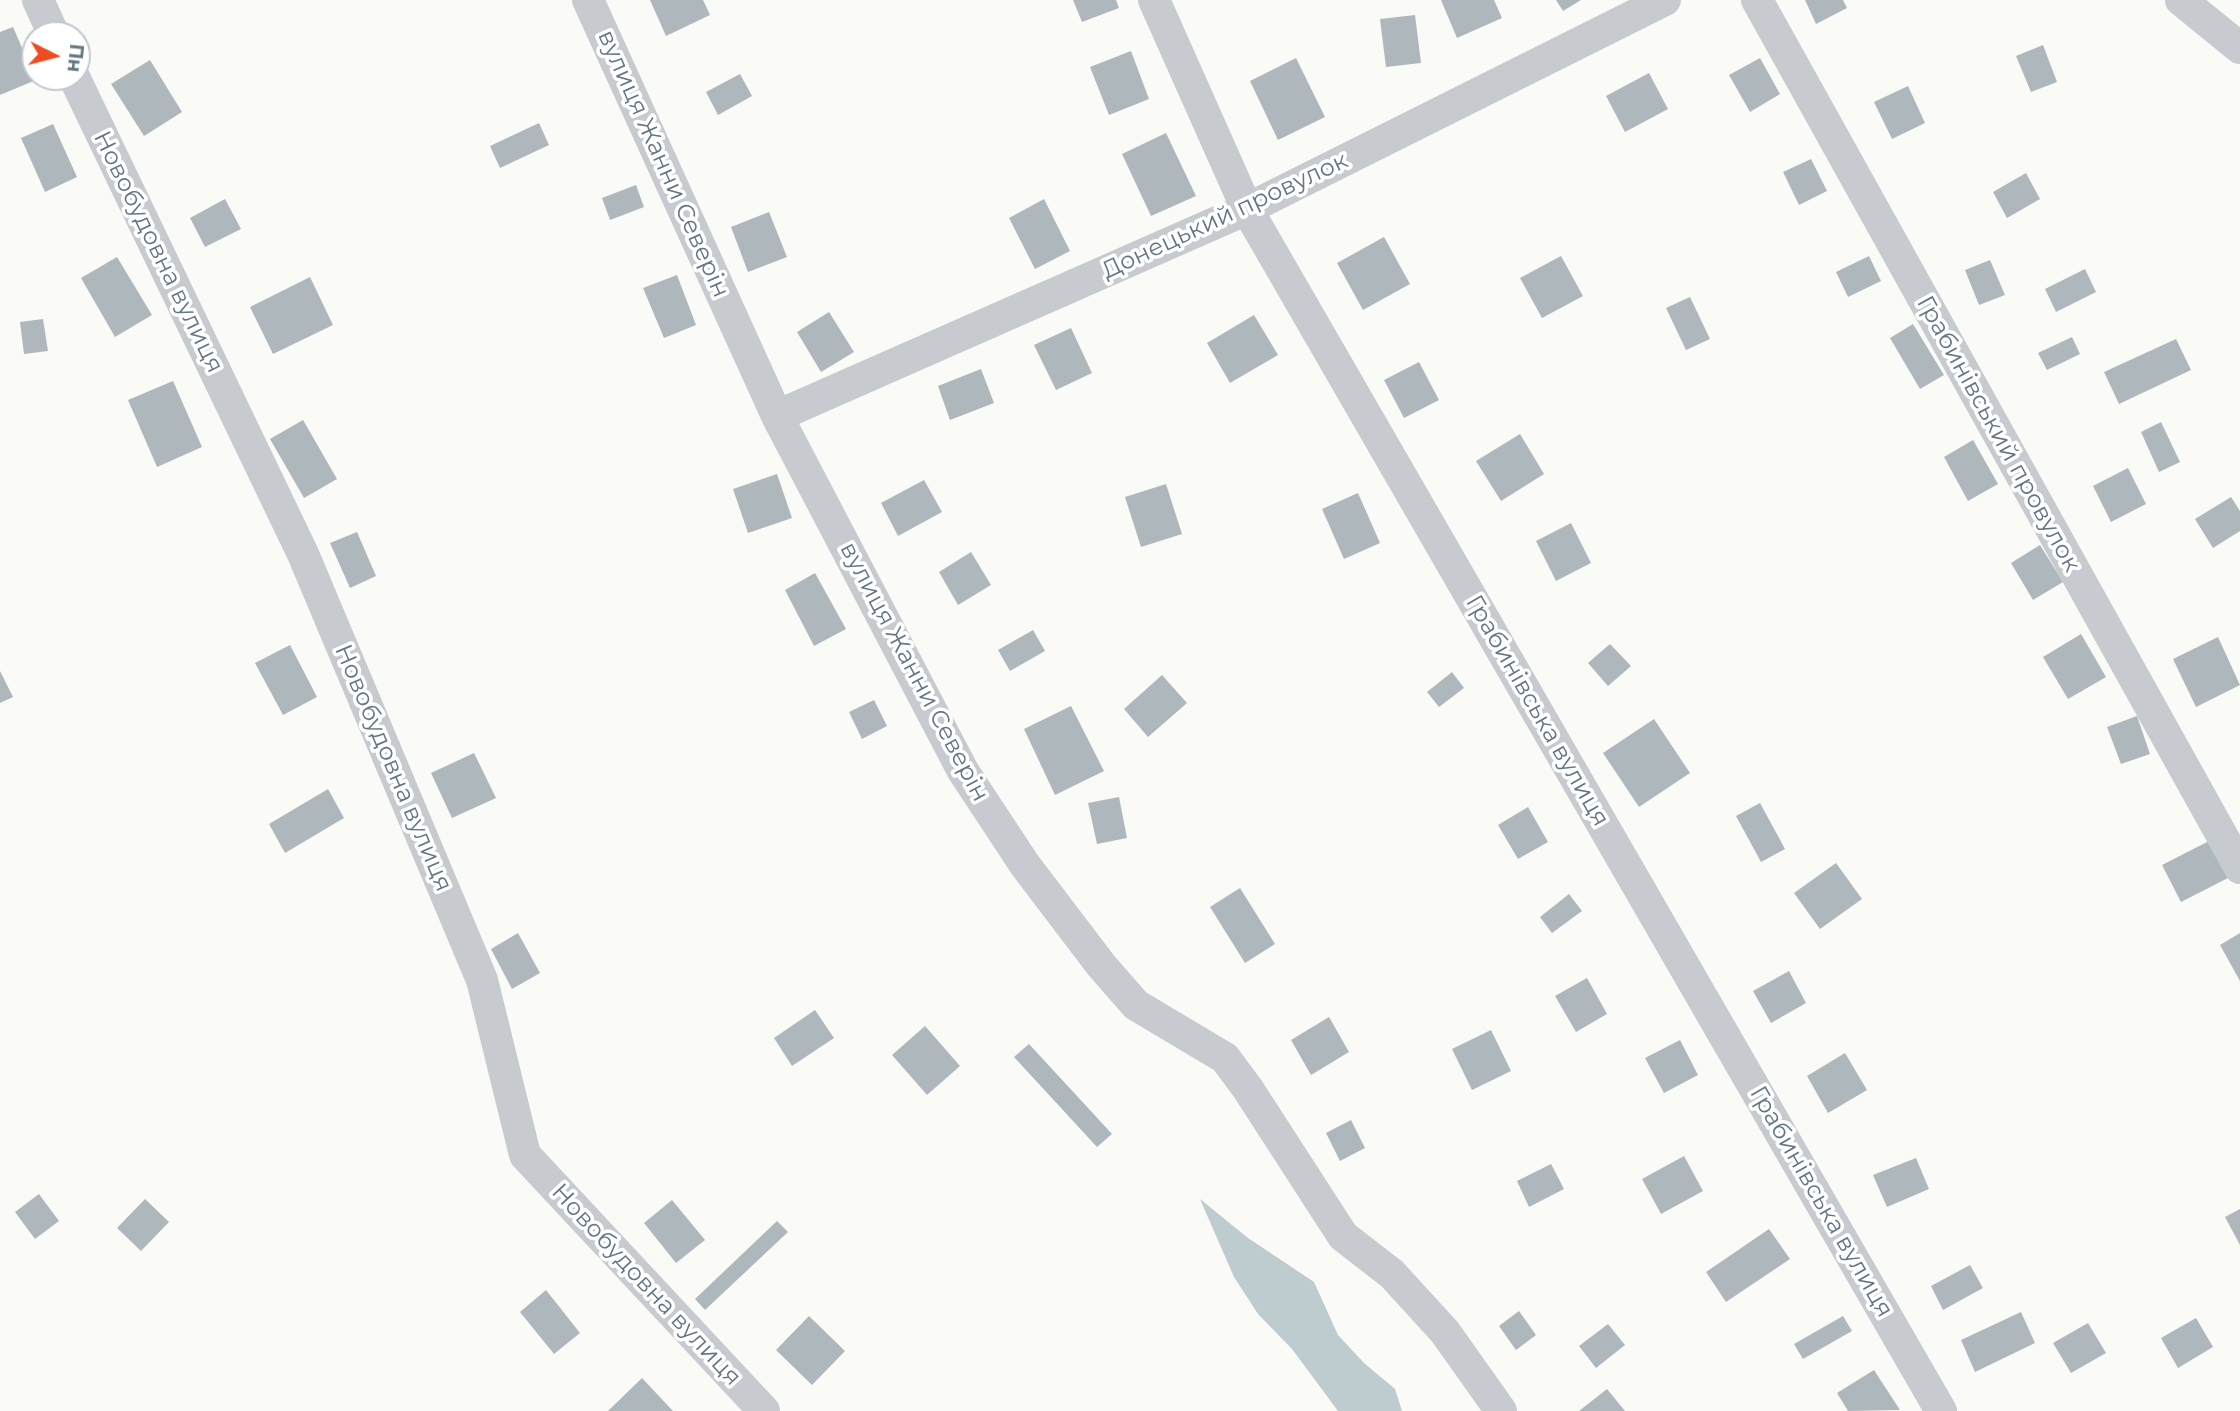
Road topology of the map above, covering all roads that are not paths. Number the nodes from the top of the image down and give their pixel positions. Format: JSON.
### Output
{"nodes":[{"id":1,"x":37,"y":0,"type":"edge"},
{"id":2,"x":589,"y":0,"type":"edge"},
{"id":3,"x":1154,"y":0,"type":"edge"},
{"id":4,"x":1665,"y":0,"type":"edge"},
{"id":5,"x":1757,"y":0,"type":"edge"},
{"id":6,"x":2180,"y":0,"type":"edge"},
{"id":7,"x":47,"y":21,"type":"edge"},
{"id":8,"x":2240,"y":48,"type":"edge"},
{"id":9,"x":81,"y":91,"type":"edge"},
{"id":10,"x":1247,"y":209,"type":"junction"},
{"id":11,"x":777,"y":416,"type":"junction"},
{"id":12,"x":2240,"y":868,"type":"edge"},
{"id":13,"x":764,"y":1411,"type":"edge"},
{"id":14,"x":1501,"y":1411,"type":"edge"},
{"id":15,"x":1941,"y":1411,"type":"edge"}],
"edges":[{"from":1,"to":7,"type":"street"},
{"from":2,"to":11,"type":"street","name":"вулиця Жанни Северін"},
{"from":3,"to":10,"type":"street","name":"Грабинівська вулиця"},
{"from":4,"to":10,"type":"street","name":"Донецький провулок"},
{"from":5,"to":12,"type":"street","name":"Грабинівський провулок"},
{"from":6,"to":8,"type":"street"},
{"from":9,"to":13,"type":"street","name":"Новобудовна вулиця"},
{"from":10,"to":11,"type":"street","name":"Донецький провулок"},
{"from":10,"to":15,"type":"street","name":"Грабинівська вулиця"},
{"from":11,"to":14,"type":"street","name":"вулиця Жанни Северін"}]}
